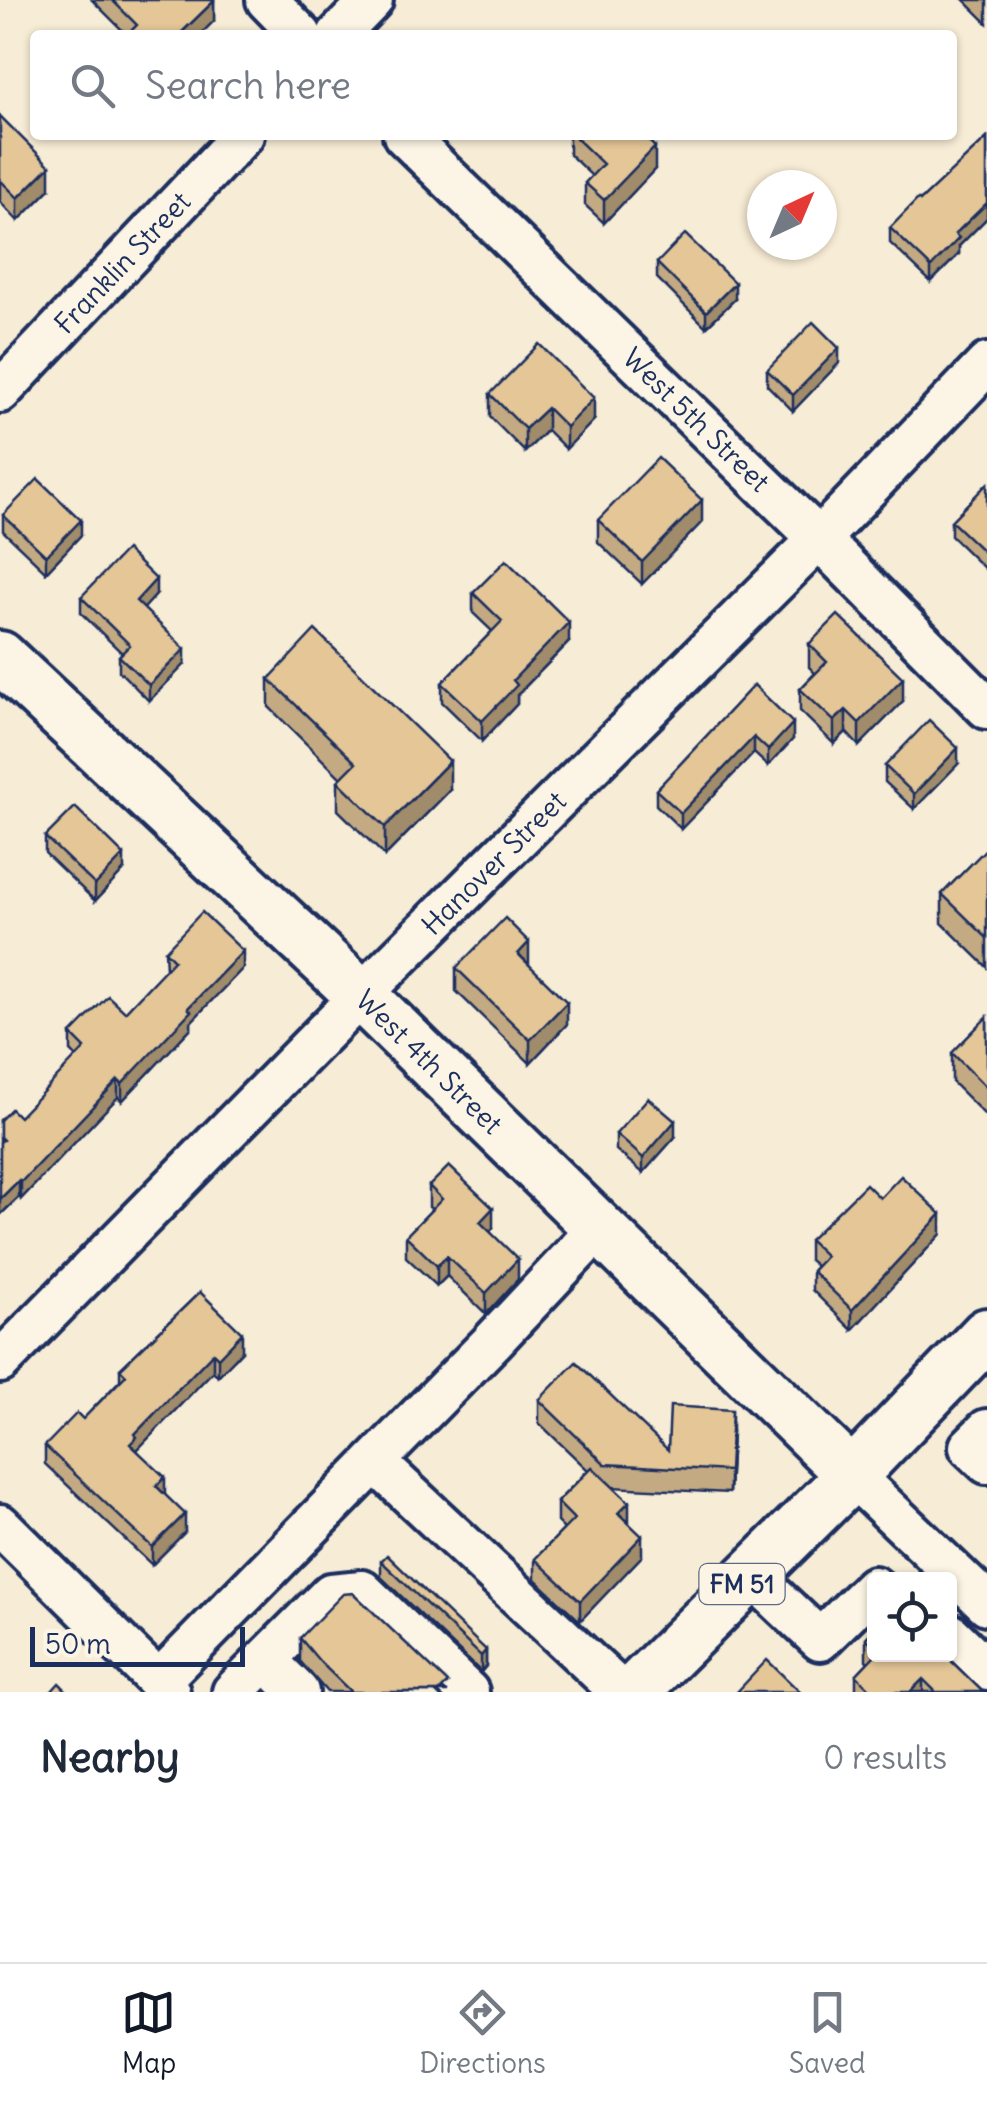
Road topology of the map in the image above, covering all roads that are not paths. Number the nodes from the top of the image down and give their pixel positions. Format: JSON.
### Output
{"nodes":[{"id":1,"x":267,"y":0,"type":"edge"},
{"id":2,"x":372,"y":0,"type":"edge"},
{"id":3,"x":297,"y":30,"type":"edge"},
{"id":4,"x":343,"y":30,"type":"edge"},
{"id":5,"x":238,"y":140,"type":"edge"},
{"id":6,"x":409,"y":140,"type":"edge"},
{"id":7,"x":987,"y":364,"type":"edge"},
{"id":8,"x":0,"y":392,"type":"edge"},
{"id":9,"x":820,"y":539,"type":"junction"},
{"id":10,"x":0,"y":657,"type":"edge"},
{"id":11,"x":987,"y":708,"type":"edge"},
{"id":12,"x":361,"y":994,"type":"junction"},
{"id":13,"x":598,"y":1228,"type":"junction"},
{"id":14,"x":987,"y":1334,"type":"edge"},
{"id":15,"x":0,"y":1362,"type":"edge"},
{"id":16,"x":987,"y":1430,"type":"edge"},
{"id":17,"x":375,"y":1462,"type":"junction"},
{"id":18,"x":987,"y":1463,"type":"edge"},
{"id":19,"x":852,"y":1475,"type":"junction"},
{"id":20,"x":0,"y":1524,"type":"edge"},
{"id":21,"x":922,"y":1542,"type":"junction"},
{"id":22,"x":892,"y":1572,"type":"edge"},
{"id":23,"x":751,"y":1575,"type":"junction"},
{"id":24,"x":867,"y":1596,"type":"edge"},
{"id":25,"x":987,"y":1604,"type":"edge"},
{"id":26,"x":957,"y":1641,"type":"edge"},
{"id":27,"x":266,"y":1660,"type":"junction"},
{"id":28,"x":987,"y":1670,"type":"edge"},
{"id":29,"x":153,"y":1685,"type":"edge"},
{"id":30,"x":642,"y":1688,"type":"edge"},
{"id":31,"x":233,"y":1692,"type":"edge"},
{"id":32,"x":298,"y":1692,"type":"edge"},
{"id":33,"x":468,"y":1692,"type":"edge"}],
"edges":[{"from":1,"to":3,"type":"street"},
{"from":2,"to":4,"type":"street"},
{"from":5,"to":8,"type":"street","name":"Franklin Street"},
{"from":6,"to":9,"type":"street","name":"West 5th Street"},
{"from":7,"to":9,"type":"street","name":"Hanover Street"},
{"from":9,"to":11,"type":"street","name":"West 5th Street"},
{"from":9,"to":12,"type":"street","name":"Hanover Street"},
{"from":10,"to":12,"type":"main road","name":"West 4th Street"},
{"from":12,"to":13,"type":"main road","name":"West 4th Street"},
{"from":12,"to":15,"type":"street","name":"Hanover Street"},
{"from":13,"to":17,"type":"street"},
{"from":13,"to":19,"type":"main road","name":"West 4th Street"},
{"from":14,"to":19,"type":"main road","number":"FM 51"},
{"from":16,"to":18,"type":"street"},
{"from":17,"to":29,"type":"street"},
{"from":17,"to":30,"type":"street"},
{"from":19,"to":21,"type":"street"},
{"from":19,"to":23,"type":"main road","number":"FM 51"},
{"from":20,"to":29,"type":"street"},
{"from":21,"to":22,"type":"street"},
{"from":21,"to":25,"type":"street"},
{"from":23,"to":24,"type":"street"},
{"from":23,"to":30,"type":"main road","number":"FM 51"},
{"from":26,"to":28,"type":"street"},
{"from":27,"to":31,"type":"street"},
{"from":27,"to":32,"type":"street"},
{"from":27,"to":33,"type":"street"}]}
